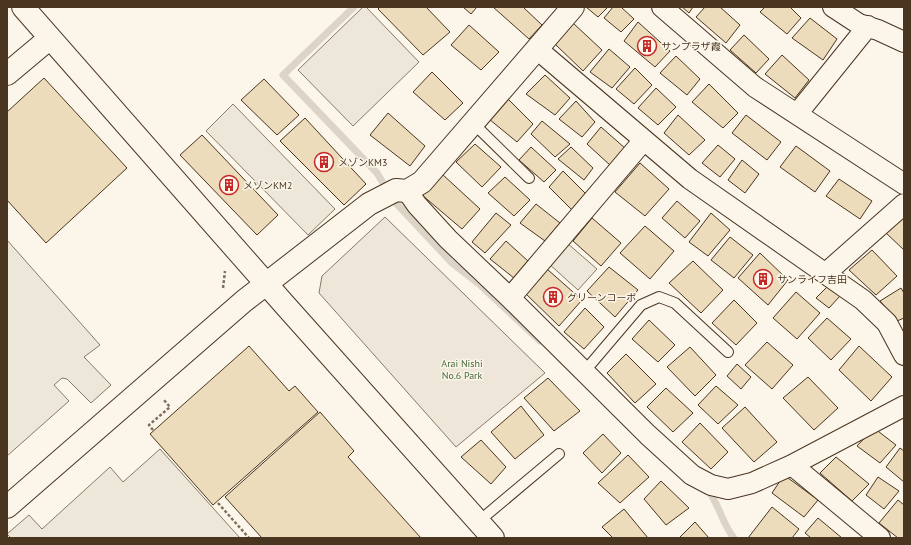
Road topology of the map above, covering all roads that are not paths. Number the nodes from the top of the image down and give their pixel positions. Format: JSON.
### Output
{"nodes":[{"id":1,"x":23,"y":7,"type":"edge"},
{"id":2,"x":662,"y":7,"type":"edge"},
{"id":3,"x":833,"y":7,"type":"edge"},
{"id":4,"x":571,"y":8,"type":"edge"},
{"id":5,"x":868,"y":26,"type":"junction"},
{"id":6,"x":50,"y":38,"type":"junction"},
{"id":7,"x":904,"y":42,"type":"edge"},
{"id":8,"x":537,"y":49,"type":"junction"},
{"id":9,"x":7,"y":74,"type":"edge"},
{"id":10,"x":797,"y":114,"type":"junction"},
{"id":11,"x":473,"y":123,"type":"junction"},
{"id":12,"x":644,"y":140,"type":"junction"},
{"id":13,"x":529,"y":178,"type":"dead end"},
{"id":14,"x":904,"y":184,"type":"edge"},
{"id":15,"x":395,"y":193,"type":"junction"},
{"id":16,"x":904,"y":204,"type":"edge"},
{"id":17,"x":826,"y":274,"type":"junction"},
{"id":18,"x":266,"y":284,"type":"junction"},
{"id":19,"x":510,"y":298,"type":"junction"},
{"id":20,"x":728,"y":352,"type":"dead end"},
{"id":21,"x":904,"y":355,"type":"edge"},
{"id":22,"x":584,"y":372,"type":"junction"},
{"id":23,"x":901,"y":411,"type":"edge"},
{"id":24,"x":559,"y":454,"type":"dead end"},
{"id":25,"x":792,"y":465,"type":"junction"},
{"id":26,"x":7,"y":507,"type":"edge"},
{"id":27,"x":478,"y":522,"type":"junction"},
{"id":28,"x":873,"y":536,"type":"edge"},
{"id":29,"x":493,"y":538,"type":"edge"}],
"edges":[{"from":1,"to":6,"type":"street"},
{"from":2,"to":10,"type":"street"},
{"from":3,"to":5,"type":"street"},
{"from":4,"to":8,"type":"street"},
{"from":5,"to":7,"type":"street"},
{"from":5,"to":10,"type":"street"},
{"from":6,"to":9,"type":"street"},
{"from":6,"to":18,"type":"street"},
{"from":8,"to":11,"type":"street"},
{"from":8,"to":12,"type":"street"},
{"from":10,"to":14,"type":"street"},
{"from":11,"to":13,"type":"lane"},
{"from":11,"to":15,"type":"street"},
{"from":12,"to":17,"type":"street"},
{"from":12,"to":19,"type":"street"},
{"from":15,"to":18,"type":"street"},
{"from":15,"to":19,"type":"street"},
{"from":16,"to":17,"type":"street"},
{"from":17,"to":21,"type":"street"},
{"from":18,"to":26,"type":"street"},
{"from":18,"to":27,"type":"street"},
{"from":19,"to":22,"type":"street"},
{"from":20,"to":22,"type":"lane"},
{"from":22,"to":25,"type":"street"},
{"from":23,"to":25,"type":"street"},
{"from":24,"to":27,"type":"lane"},
{"from":25,"to":28,"type":"street"},
{"from":27,"to":29,"type":"street"}]}
